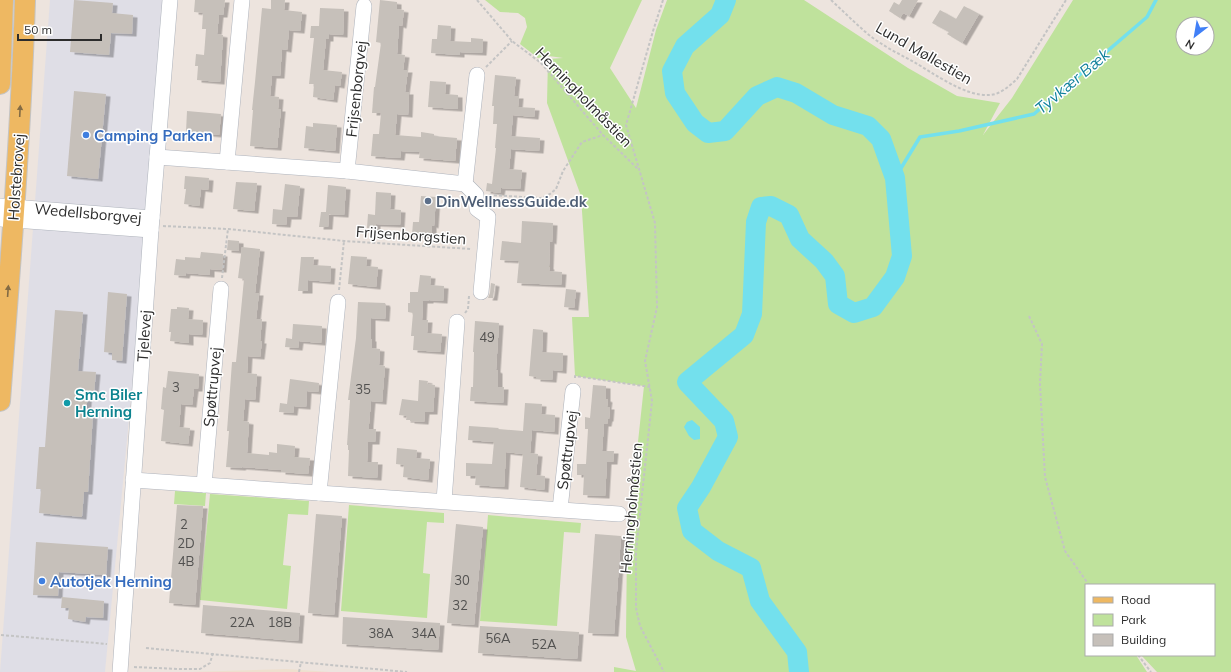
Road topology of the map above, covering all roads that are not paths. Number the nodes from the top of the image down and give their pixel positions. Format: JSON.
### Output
{"nodes":[{"id":1,"x":3,"y":0,"type":"edge"},
{"id":2,"x":25,"y":0,"type":"edge"},
{"id":3,"x":170,"y":0,"type":"edge"},
{"id":4,"x":242,"y":0,"type":"edge"},
{"id":5,"x":364,"y":6,"type":"dead end"},
{"id":6,"x":477,"y":75,"type":"road end"},
{"id":7,"x":0,"y":84,"type":"edge"},
{"id":8,"x":157,"y":157,"type":"junction"},
{"id":9,"x":227,"y":162,"type":"junction"},
{"id":10,"x":347,"y":171,"type":"junction"},
{"id":11,"x":465,"y":184,"type":"junction"},
{"id":12,"x":7,"y":213,"type":"edge"},
{"id":13,"x":152,"y":224,"type":"junction"},
{"id":14,"x":221,"y":289,"type":"road end"},
{"id":15,"x":475,"y":293,"type":"road end"},
{"id":16,"x":338,"y":302,"type":"road end"},
{"id":17,"x":457,"y":322,"type":"road end"},
{"id":18,"x":574,"y":391,"type":"road end"},
{"id":19,"x":0,"y":401,"type":"edge"},
{"id":20,"x":134,"y":480,"type":"junction"},
{"id":21,"x":204,"y":484,"type":"junction"},
{"id":22,"x":319,"y":492,"type":"junction"},
{"id":23,"x":444,"y":501,"type":"junction"},
{"id":24,"x":560,"y":509,"type":"junction"},
{"id":25,"x":619,"y":514,"type":"dead end"},
{"id":26,"x":120,"y":669,"type":"edge"}],
"edges":[{"from":1,"to":7,"type":"main road"},
{"from":12,"to":2,"type":"main road","name":"Holstebrovej","one_way":true},
{"from":3,"to":8,"type":"street","name":"Tjelevej"},
{"from":4,"to":9,"type":"street"},
{"from":5,"to":10,"type":"street","name":"Frijsenborgvej"},
{"from":6,"to":11,"type":"street"},
{"from":8,"to":9,"type":"street"},
{"from":8,"to":13,"type":"street","name":"Tjelevej"},
{"from":9,"to":10,"type":"street"},
{"from":10,"to":11,"type":"street"},
{"from":11,"to":15,"type":"street"},
{"from":12,"to":13,"type":"street","name":"Wedellsborgvej"},
{"from":19,"to":12,"type":"main road","name":"Holstebrovej","one_way":true},
{"from":13,"to":20,"type":"street","name":"Tjelevej"},
{"from":14,"to":21,"type":"street","name":"Spøttrupvej"},
{"from":16,"to":22,"type":"street"},
{"from":17,"to":23,"type":"street"},
{"from":18,"to":24,"type":"street","name":"Spøttrupvej"},
{"from":20,"to":21,"type":"street","name":"Spøttrupvej"},
{"from":20,"to":26,"type":"street","name":"Tjelevej"},
{"from":21,"to":22,"type":"street","name":"Spøttrupvej"},
{"from":22,"to":23,"type":"street","name":"Spøttrupvej"},
{"from":23,"to":24,"type":"street","name":"Spøttrupvej"},
{"from":24,"to":25,"type":"street","name":"Spøttrupvej"}]}
